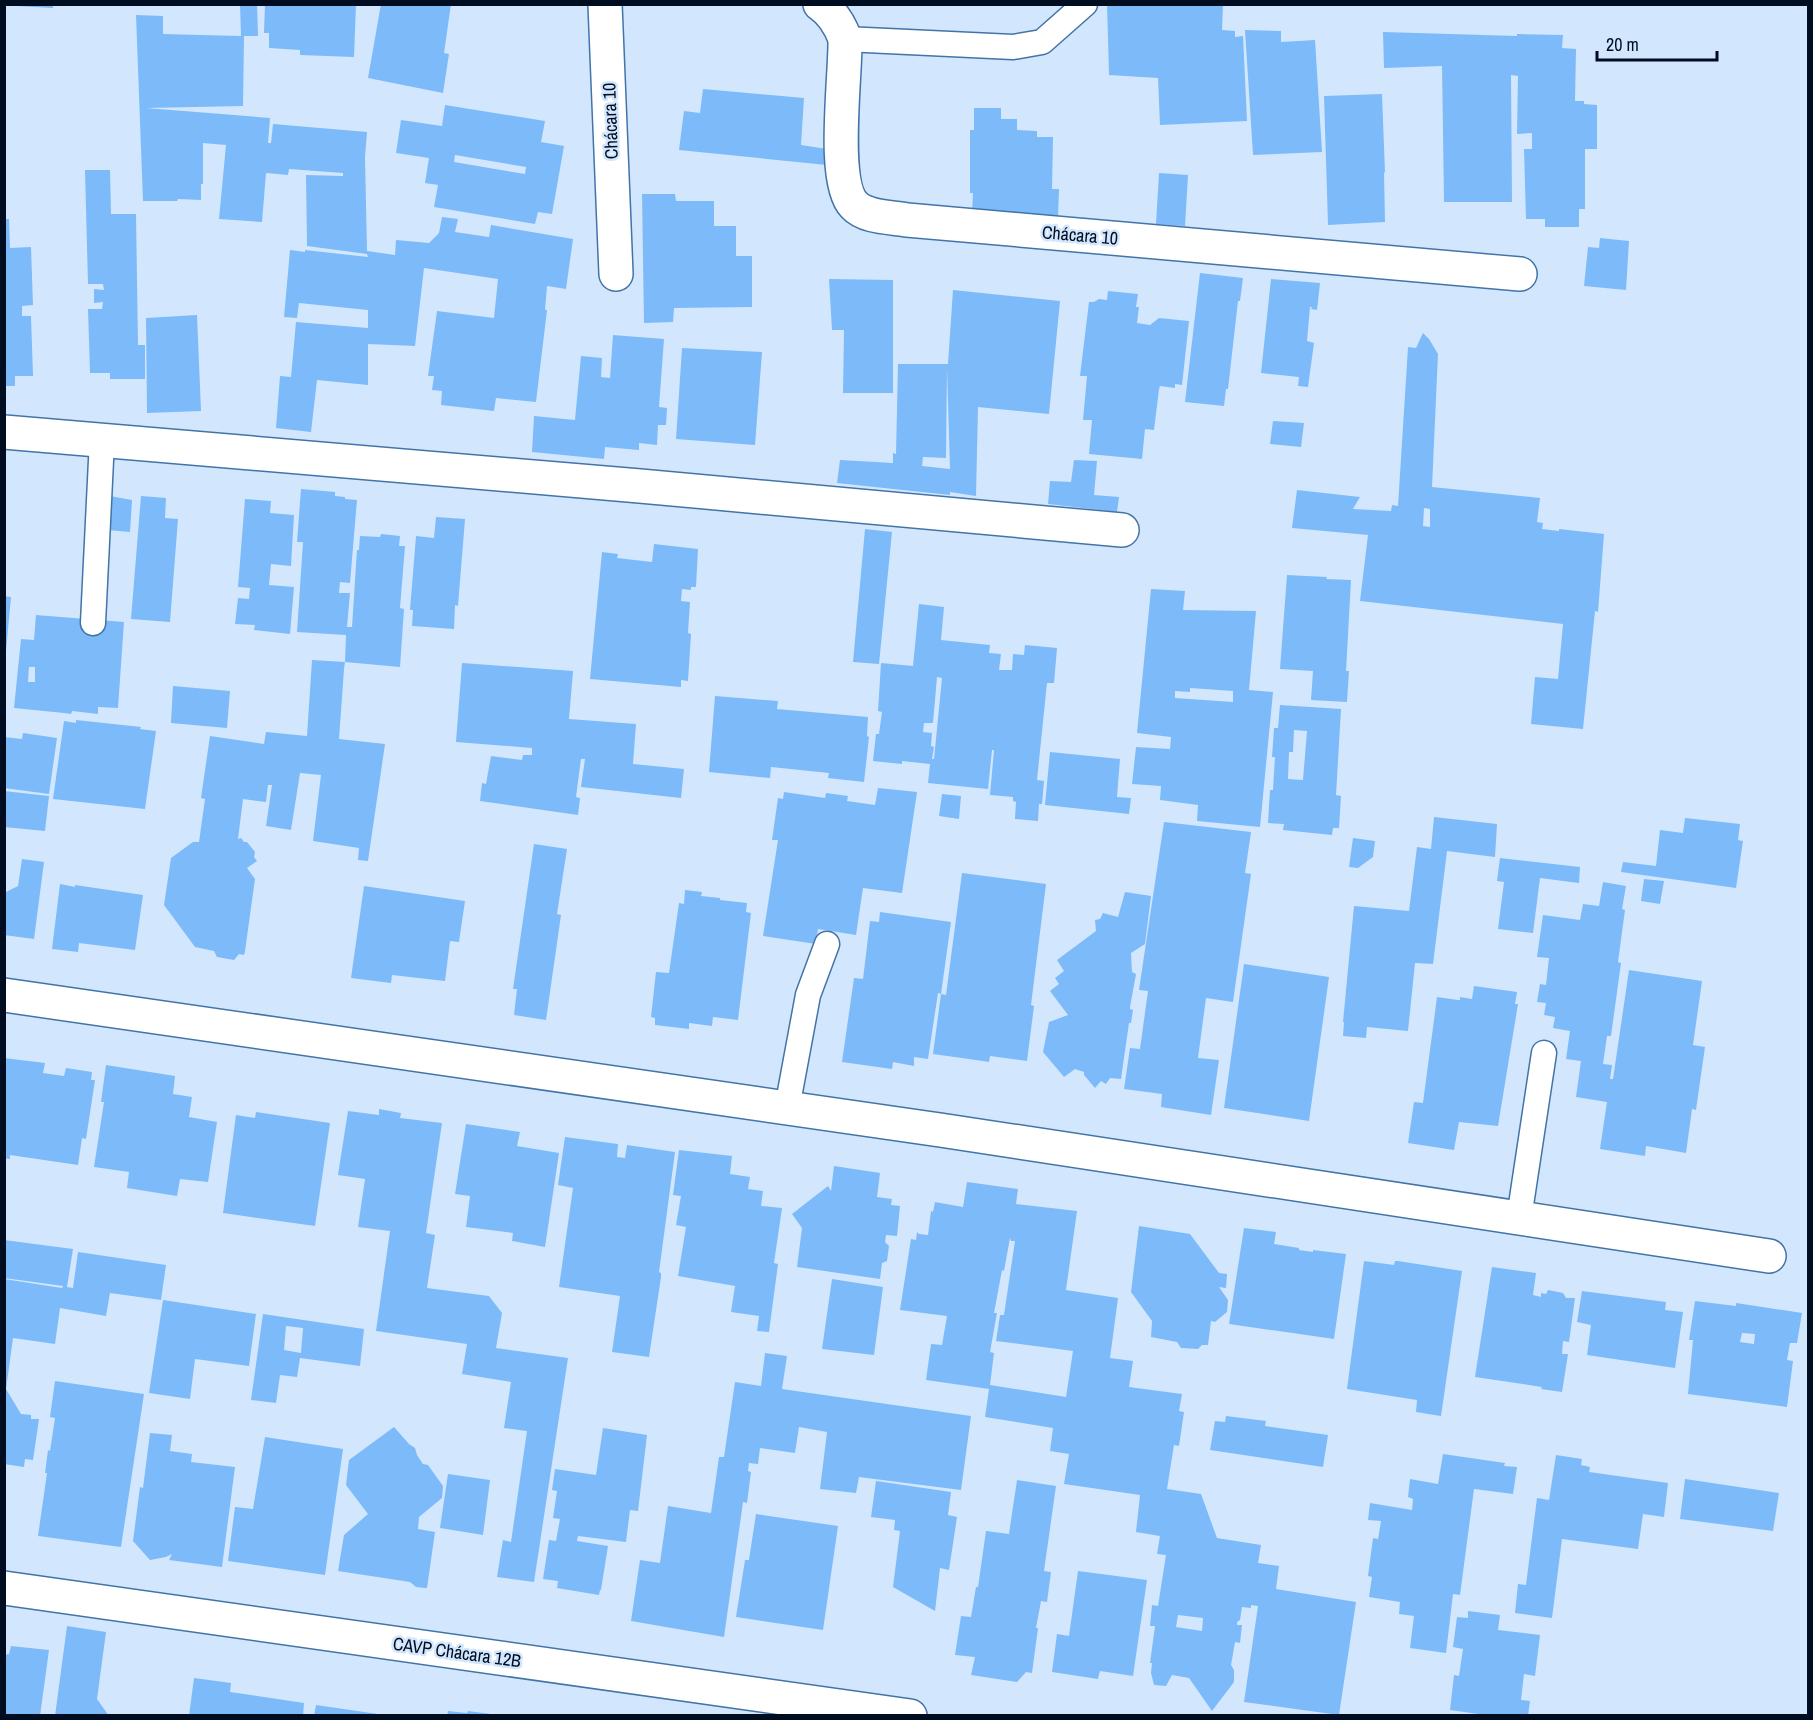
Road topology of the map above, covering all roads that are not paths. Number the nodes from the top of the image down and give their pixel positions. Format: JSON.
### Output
{"nodes":[{"id":1,"x":605,"y":4,"type":"edge"},
{"id":2,"x":820,"y":4,"type":"edge"},
{"id":3,"x":1085,"y":4,"type":"edge"},
{"id":4,"x":844,"y":39,"type":"junction"},
{"id":5,"x":616,"y":274,"type":"dead end"},
{"id":6,"x":1520,"y":274,"type":"dead end"},
{"id":7,"x":4,"y":432,"type":"edge"},
{"id":8,"x":102,"y":440,"type":"junction"},
{"id":9,"x":1122,"y":530,"type":"dead end"},
{"id":10,"x":93,"y":623,"type":"dead end"},
{"id":11,"x":827,"y":944,"type":"dead end"},
{"id":12,"x":4,"y":995,"type":"edge"},
{"id":13,"x":1544,"y":1053,"type":"dead end"},
{"id":14,"x":787,"y":1108,"type":"junction"},
{"id":15,"x":1519,"y":1218,"type":"junction"},
{"id":16,"x":1770,"y":1256,"type":"dead end"},
{"id":17,"x":4,"y":1588,"type":"edge"},
{"id":18,"x":910,"y":1716,"type":"edge"}],
"edges":[{"from":1,"to":5,"type":"street","name":"Chácara 10"},
{"from":2,"to":4,"type":"street","name":"Chácara 10"},
{"from":3,"to":4,"type":"lane"},
{"from":4,"to":6,"type":"street","name":"Chácara 10"},
{"from":7,"to":8,"type":"street"},
{"from":8,"to":9,"type":"street"},
{"from":8,"to":10,"type":"lane"},
{"from":11,"to":14,"type":"lane"},
{"from":12,"to":14,"type":"street"},
{"from":13,"to":15,"type":"lane"},
{"from":14,"to":15,"type":"street"},
{"from":15,"to":16,"type":"street"},
{"from":17,"to":18,"type":"street","name":"CAVP Chácara 12B"}]}
